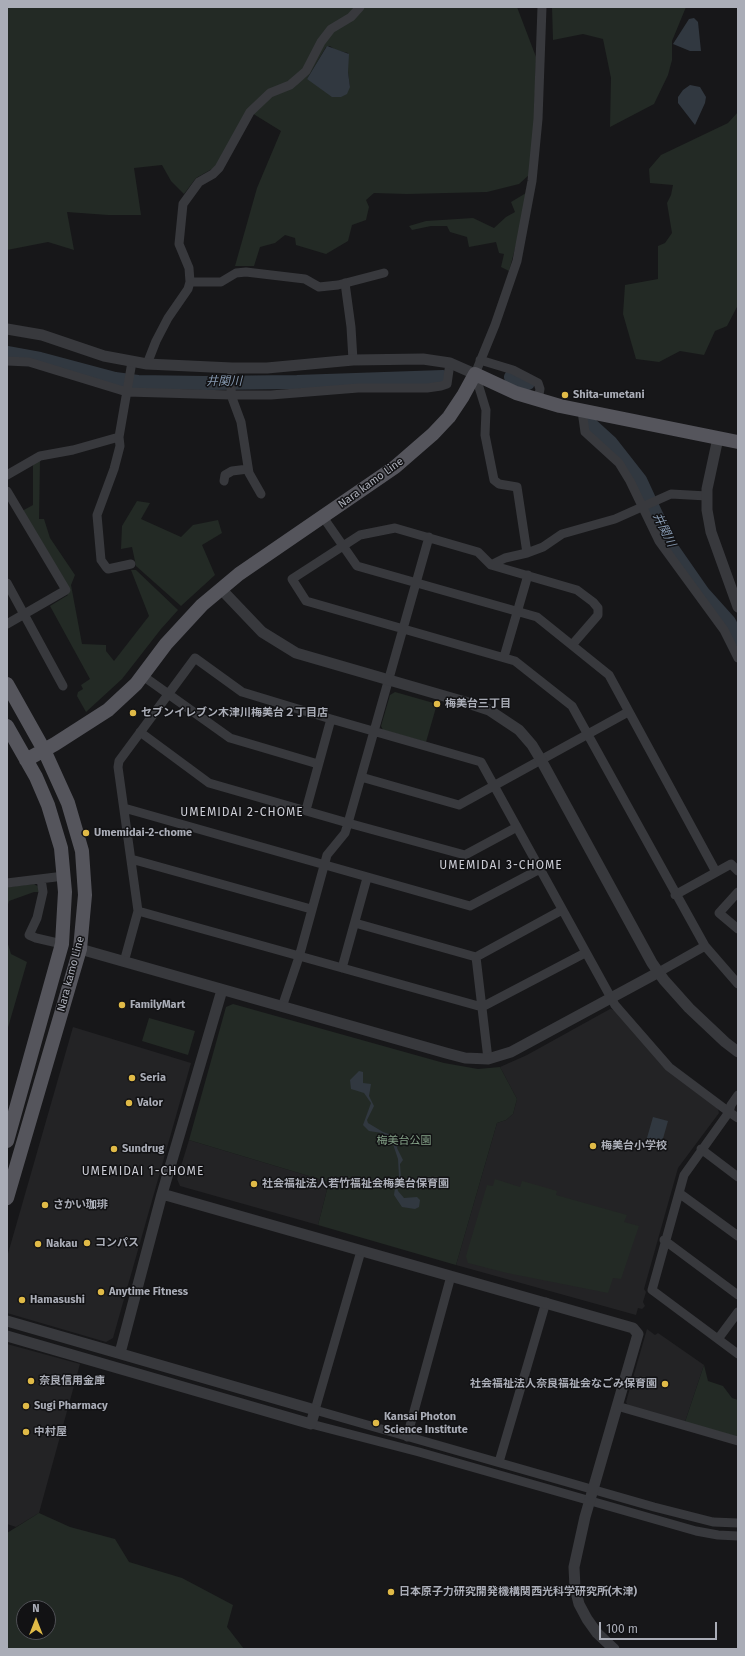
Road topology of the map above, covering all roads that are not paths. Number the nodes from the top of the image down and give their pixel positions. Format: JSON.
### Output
{"nodes":[{"id":1,"x":360,"y":7,"type":"edge"},
{"id":2,"x":542,"y":7,"type":"edge"},
{"id":3,"x":384,"y":273,"type":"dead end"},
{"id":4,"x":190,"y":282,"type":"junction"},
{"id":5,"x":345,"y":283,"type":"junction"},
{"id":6,"x":7,"y":329,"type":"edge"},
{"id":7,"x":353,"y":360,"type":"junction"},
{"id":8,"x":480,"y":360,"type":"junction"},
{"id":9,"x":7,"y":361,"type":"edge"},
{"id":10,"x":450,"y":363,"type":"junction"},
{"id":11,"x":148,"y":364,"type":"junction"},
{"id":12,"x":131,"y":365,"type":"junction"},
{"id":13,"x":232,"y":373,"type":"junction"},
{"id":14,"x":475,"y":374,"type":"junction"},
{"id":15,"x":127,"y":392,"type":"junction"},
{"id":16,"x":231,"y":395,"type":"junction"},
{"id":17,"x":538,"y":400,"type":"junction"},
{"id":18,"x":582,"y":411,"type":"junction"},
{"id":19,"x":119,"y":437,"type":"junction"},
{"id":20,"x":718,"y":438,"type":"junction"},
{"id":21,"x":738,"y":442,"type":"edge"},
{"id":22,"x":248,"y":469,"type":"junction"},
{"id":23,"x":7,"y":475,"type":"edge"},
{"id":24,"x":224,"y":481,"type":"dead end"},
{"id":25,"x":7,"y":491,"type":"edge"},
{"id":26,"x":260,"y":494,"type":"dead end"},
{"id":27,"x":707,"y":496,"type":"junction"},
{"id":28,"x":644,"y":506,"type":"junction"},
{"id":29,"x":323,"y":517,"type":"junction"},
{"id":30,"x":429,"y":537,"type":"junction"},
{"id":31,"x":344,"y":546,"type":"junction"},
{"id":32,"x":527,"y":553,"type":"junction"},
{"id":33,"x":131,"y":564,"type":"dead end"},
{"id":34,"x":491,"y":565,"type":"junction"},
{"id":35,"x":528,"y":575,"type":"junction"},
{"id":36,"x":7,"y":583,"type":"edge"},
{"id":37,"x":416,"y":583,"type":"junction"},
{"id":38,"x":221,"y":589,"type":"junction"},
{"id":39,"x":738,"y":607,"type":"edge"},
{"id":40,"x":517,"y":612,"type":"junction"},
{"id":41,"x":24,"y":614,"type":"junction"},
{"id":42,"x":7,"y":624,"type":"edge"},
{"id":43,"x":403,"y":629,"type":"junction"},
{"id":44,"x":572,"y":645,"type":"junction"},
{"id":45,"x":504,"y":657,"type":"junction"},
{"id":46,"x":738,"y":658,"type":"edge"},
{"id":47,"x":143,"y":676,"type":"junction"},
{"id":48,"x":388,"y":680,"type":"junction"},
{"id":49,"x":7,"y":684,"type":"edge"},
{"id":50,"x":63,"y":686,"type":"dead end"},
{"id":51,"x":168,"y":694,"type":"junction"},
{"id":52,"x":628,"y":712,"type":"junction"},
{"id":53,"x":331,"y":719,"type":"junction"},
{"id":54,"x":7,"y":726,"type":"edge"},
{"id":55,"x":374,"y":731,"type":"junction"},
{"id":56,"x":140,"y":732,"type":"junction"},
{"id":57,"x":587,"y":734,"type":"junction"},
{"id":58,"x":44,"y":750,"type":"junction"},
{"id":59,"x":26,"y":760,"type":"junction"},
{"id":60,"x":541,"y":760,"type":"junction"},
{"id":61,"x":318,"y":764,"type":"junction"},
{"id":62,"x":361,"y":777,"type":"junction"},
{"id":63,"x":494,"y":785,"type":"junction"},
{"id":64,"x":124,"y":808,"type":"junction"},
{"id":65,"x":306,"y":810,"type":"junction"},
{"id":66,"x":348,"y":823,"type":"junction"},
{"id":67,"x":517,"y":827,"type":"junction"},
{"id":68,"x":131,"y":859,"type":"junction"},
{"id":69,"x":325,"y":865,"type":"junction"},
{"id":70,"x":540,"y":869,"type":"junction"},
{"id":71,"x":738,"y":871,"type":"edge"},
{"id":72,"x":716,"y":872,"type":"junction"},
{"id":73,"x":64,"y":876,"type":"junction"},
{"id":74,"x":367,"y":878,"type":"junction"},
{"id":75,"x":41,"y":879,"type":"junction"},
{"id":76,"x":7,"y":884,"type":"edge"},
{"id":77,"x":738,"y":892,"type":"edge"},
{"id":78,"x":675,"y":895,"type":"junction"},
{"id":79,"x":311,"y":909,"type":"junction"},
{"id":80,"x":562,"y":910,"type":"junction"},
{"id":81,"x":138,"y":911,"type":"junction"},
{"id":82,"x":355,"y":923,"type":"junction"},
{"id":83,"x":738,"y":929,"type":"edge"},
{"id":84,"x":62,"y":944,"type":"junction"},
{"id":85,"x":705,"y":946,"type":"junction"},
{"id":86,"x":80,"y":949,"type":"junction"},
{"id":87,"x":585,"y":953,"type":"junction"},
{"id":88,"x":299,"y":957,"type":"junction"},
{"id":89,"x":476,"y":957,"type":"junction"},
{"id":90,"x":124,"y":962,"type":"junction"},
{"id":91,"x":342,"y":968,"type":"junction"},
{"id":92,"x":659,"y":972,"type":"junction"},
{"id":93,"x":738,"y":984,"type":"edge"},
{"id":94,"x":222,"y":990,"type":"junction"},
{"id":95,"x":611,"y":998,"type":"junction"},
{"id":96,"x":282,"y":1008,"type":"junction"},
{"id":97,"x":482,"y":1008,"type":"junction"},
{"id":98,"x":738,"y":1052,"type":"edge"},
{"id":99,"x":488,"y":1059,"type":"junction"},
{"id":100,"x":738,"y":1095,"type":"edge"},
{"id":101,"x":729,"y":1112,"type":"junction"},
{"id":102,"x":738,"y":1118,"type":"edge"},
{"id":103,"x":7,"y":1140,"type":"edge"},
{"id":104,"x":701,"y":1149,"type":"junction"},
{"id":105,"x":738,"y":1177,"type":"edge"},
{"id":106,"x":679,"y":1193,"type":"junction"},
{"id":107,"x":162,"y":1194,"type":"junction"},
{"id":108,"x":7,"y":1198,"type":"edge"},
{"id":109,"x":738,"y":1236,"type":"edge"},
{"id":110,"x":664,"y":1240,"type":"junction"},
{"id":111,"x":361,"y":1251,"type":"junction"},
{"id":112,"x":452,"y":1276,"type":"junction"},
{"id":113,"x":738,"y":1295,"type":"edge"},
{"id":114,"x":546,"y":1302,"type":"junction"},
{"id":115,"x":738,"y":1312,"type":"edge"},
{"id":116,"x":7,"y":1320,"type":"edge"},
{"id":117,"x":7,"y":1336,"type":"edge"},
{"id":118,"x":718,"y":1339,"type":"junction"},
{"id":119,"x":120,"y":1354,"type":"junction"},
{"id":120,"x":738,"y":1354,"type":"edge"},
{"id":121,"x":617,"y":1406,"type":"junction"},
{"id":122,"x":315,"y":1410,"type":"junction"},
{"id":123,"x":311,"y":1424,"type":"junction"},
{"id":124,"x":407,"y":1437,"type":"junction"},
{"id":125,"x":738,"y":1440,"type":"edge"},
{"id":126,"x":499,"y":1462,"type":"junction"},
{"id":127,"x":593,"y":1490,"type":"junction"},
{"id":128,"x":590,"y":1501,"type":"junction"},
{"id":129,"x":738,"y":1523,"type":"edge"},
{"id":130,"x":738,"y":1536,"type":"edge"},
{"id":131,"x":614,"y":1649,"type":"edge"}],
"edges":[{"from":1,"to":4,"type":"street"},
{"from":2,"to":8,"type":"street"},
{"from":3,"to":5,"type":"street"},
{"from":4,"to":5,"type":"street"},
{"from":4,"to":11,"type":"street"},
{"from":5,"to":7,"type":"street"},
{"from":6,"to":12,"type":"street"},
{"from":7,"to":10,"type":"street"},
{"from":7,"to":13,"type":"street"},
{"from":8,"to":14,"type":"street"},
{"from":8,"to":17,"type":"street"},
{"from":9,"to":15,"type":"street"},
{"from":10,"to":14,"type":"street"},
{"from":10,"to":16,"type":"street"},
{"from":11,"to":12,"type":"street"},
{"from":11,"to":13,"type":"street"},
{"from":12,"to":15,"type":"street"},
{"from":13,"to":16,"type":"street"},
{"from":14,"to":17,"type":"main road"},
{"from":14,"to":29,"type":"main road","name":"Nara kamo Line"},
{"from":14,"to":32,"type":"street"},
{"from":15,"to":16,"type":"street"},
{"from":15,"to":19,"type":"street"},
{"from":16,"to":22,"type":"street"},
{"from":17,"to":18,"type":"main road"},
{"from":18,"to":20,"type":"main road"},
{"from":18,"to":28,"type":"street"},
{"from":19,"to":23,"type":"street"},
{"from":19,"to":33,"type":"street"},
{"from":20,"to":21,"type":"main road"},
{"from":20,"to":27,"type":"street"},
{"from":22,"to":24,"type":"street"},
{"from":22,"to":26,"type":"street"},
{"from":25,"to":41,"type":"street"},
{"from":27,"to":28,"type":"street"},
{"from":27,"to":39,"type":"street"},
{"from":28,"to":32,"type":"street"},
{"from":28,"to":46,"type":"street"},
{"from":29,"to":31,"type":"street"},
{"from":29,"to":38,"type":"main road","name":"Nara kamo Line"},
{"from":30,"to":31,"type":"street"},
{"from":30,"to":34,"type":"street"},
{"from":30,"to":37,"type":"street"},
{"from":31,"to":37,"type":"street"},
{"from":31,"to":43,"type":"street"},
{"from":32,"to":34,"type":"street"},
{"from":34,"to":35,"type":"street"},
{"from":35,"to":40,"type":"street"},
{"from":35,"to":44,"type":"street"},
{"from":36,"to":41,"type":"street"},
{"from":37,"to":40,"type":"street"},
{"from":37,"to":43,"type":"street"},
{"from":38,"to":47,"type":"main road","name":"Nara kamo Line"},
{"from":38,"to":48,"type":"street"},
{"from":40,"to":44,"type":"street"},
{"from":40,"to":45,"type":"street"},
{"from":41,"to":42,"type":"street"},
{"from":41,"to":50,"type":"street"},
{"from":43,"to":45,"type":"street"},
{"from":43,"to":48,"type":"street"},
{"from":44,"to":52,"type":"street"},
{"from":45,"to":57,"type":"street"},
{"from":47,"to":51,"type":"street"},
{"from":47,"to":58,"type":"main road","name":"Nara kamo Line"},
{"from":48,"to":55,"type":"street"},
{"from":48,"to":60,"type":"street"},
{"from":49,"to":58,"type":"main road"},
{"from":51,"to":53,"type":"street"},
{"from":51,"to":56,"type":"street"},
{"from":51,"to":61,"type":"street"},
{"from":52,"to":57,"type":"street"},
{"from":52,"to":72,"type":"street"},
{"from":53,"to":55,"type":"street"},
{"from":53,"to":61,"type":"street"},
{"from":54,"to":59,"type":"main road"},
{"from":55,"to":62,"type":"street"},
{"from":55,"to":63,"type":"street"},
{"from":56,"to":64,"type":"street"},
{"from":56,"to":65,"type":"street"},
{"from":57,"to":60,"type":"street"},
{"from":57,"to":78,"type":"street"},
{"from":58,"to":59,"type":"main road","name":"Nara kamo Line"},
{"from":58,"to":86,"type":"main road","name":"Nara kamo Line"},
{"from":59,"to":73,"type":"main road","name":"Nara kamo Line"},
{"from":60,"to":63,"type":"street"},
{"from":60,"to":92,"type":"street"},
{"from":61,"to":65,"type":"street"},
{"from":62,"to":63,"type":"street"},
{"from":62,"to":66,"type":"street"},
{"from":63,"to":67,"type":"street"},
{"from":64,"to":68,"type":"street"},
{"from":64,"to":69,"type":"street"},
{"from":65,"to":66,"type":"street"},
{"from":66,"to":67,"type":"street"},
{"from":66,"to":69,"type":"street"},
{"from":67,"to":70,"type":"street"},
{"from":68,"to":79,"type":"street"},
{"from":68,"to":81,"type":"street"},
{"from":69,"to":74,"type":"street"},
{"from":69,"to":79,"type":"street"},
{"from":70,"to":74,"type":"street"},
{"from":70,"to":80,"type":"street"},
{"from":71,"to":72,"type":"street"},
{"from":72,"to":78,"type":"street"},
{"from":73,"to":75,"type":"street"},
{"from":73,"to":84,"type":"main road","name":"Nara kamo Line"},
{"from":74,"to":82,"type":"street"},
{"from":75,"to":76,"type":"street"},
{"from":75,"to":84,"type":"street"},
{"from":77,"to":83,"type":"street"},
{"from":78,"to":85,"type":"street"},
{"from":79,"to":88,"type":"street"},
{"from":80,"to":87,"type":"street"},
{"from":80,"to":89,"type":"street"},
{"from":81,"to":88,"type":"street"},
{"from":81,"to":90,"type":"street"},
{"from":82,"to":89,"type":"street"},
{"from":82,"to":91,"type":"street"},
{"from":84,"to":103,"type":"main road","name":"Nara kamo Line"},
{"from":85,"to":92,"type":"street"},
{"from":85,"to":93,"type":"street"},
{"from":86,"to":90,"type":"street"},
{"from":86,"to":108,"type":"main road","name":"Nara kamo Line"},
{"from":87,"to":95,"type":"street"},
{"from":87,"to":97,"type":"street"},
{"from":88,"to":91,"type":"street"},
{"from":88,"to":96,"type":"street"},
{"from":89,"to":97,"type":"street"},
{"from":90,"to":94,"type":"street"},
{"from":91,"to":97,"type":"street"},
{"from":92,"to":95,"type":"street"},
{"from":92,"to":98,"type":"street"},
{"from":94,"to":96,"type":"street"},
{"from":94,"to":107,"type":"street"},
{"from":95,"to":99,"type":"street"},
{"from":95,"to":101,"type":"street"},
{"from":96,"to":99,"type":"street"},
{"from":97,"to":99,"type":"street"},
{"from":100,"to":101,"type":"street"},
{"from":101,"to":102,"type":"street"},
{"from":101,"to":104,"type":"street"},
{"from":104,"to":105,"type":"street"},
{"from":104,"to":106,"type":"street"},
{"from":106,"to":109,"type":"street"},
{"from":106,"to":110,"type":"street"},
{"from":107,"to":111,"type":"street"},
{"from":107,"to":119,"type":"street"},
{"from":110,"to":113,"type":"street"},
{"from":110,"to":118,"type":"street"},
{"from":111,"to":112,"type":"street"},
{"from":111,"to":122,"type":"street"},
{"from":112,"to":114,"type":"street"},
{"from":112,"to":124,"type":"street"},
{"from":114,"to":121,"type":"street"},
{"from":114,"to":126,"type":"street"},
{"from":115,"to":118,"type":"street"},
{"from":116,"to":119,"type":"street"},
{"from":117,"to":123,"type":"street"},
{"from":118,"to":120,"type":"street"},
{"from":119,"to":122,"type":"street"},
{"from":121,"to":125,"type":"street"},
{"from":121,"to":127,"type":"street"},
{"from":122,"to":123,"type":"street"},
{"from":122,"to":124,"type":"street"},
{"from":123,"to":128,"type":"street"},
{"from":124,"to":126,"type":"street"},
{"from":126,"to":127,"type":"street"},
{"from":127,"to":128,"type":"street"},
{"from":127,"to":129,"type":"street"},
{"from":128,"to":130,"type":"street"},
{"from":128,"to":131,"type":"street"}]}
